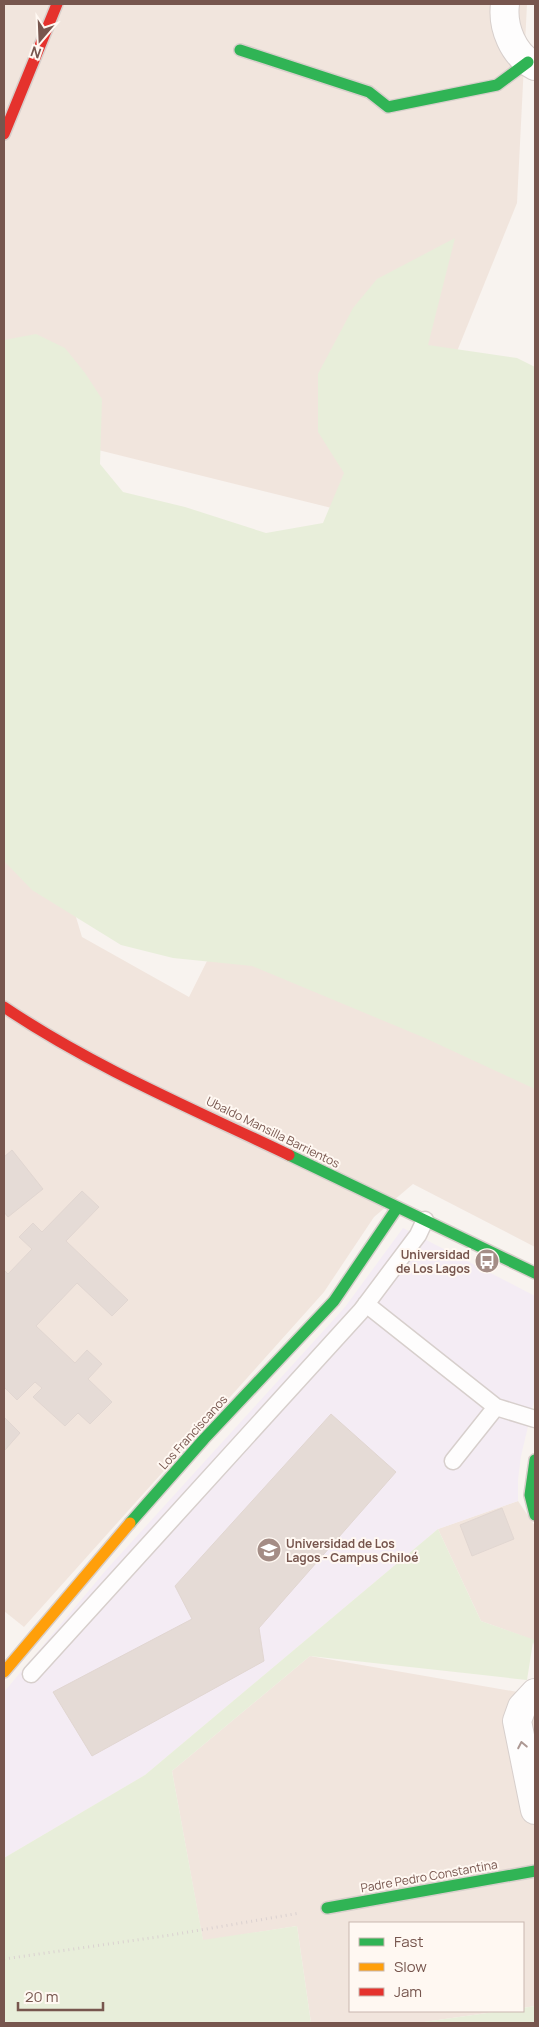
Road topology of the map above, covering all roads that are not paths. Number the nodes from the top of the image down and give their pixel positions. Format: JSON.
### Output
{"nodes":[{"id":1,"x":58,"y":4,"type":"edge"},
{"id":2,"x":505,"y":4,"type":"edge"},
{"id":3,"x":240,"y":50,"type":"dead end"},
{"id":4,"x":532,"y":64,"type":"edge"},
{"id":5,"x":4,"y":134,"type":"edge"},
{"id":6,"x":4,"y":1007,"type":"edge"},
{"id":7,"x":398,"y":1208,"type":"junction"},
{"id":8,"x":425,"y":1220,"type":"junction"},
{"id":9,"x":535,"y":1274,"type":"edge"},
{"id":10,"x":366,"y":1304,"type":"junction"},
{"id":11,"x":496,"y":1407,"type":"junction"},
{"id":12,"x":535,"y":1419,"type":"edge"},
{"id":13,"x":535,"y":1460,"type":"edge"},
{"id":14,"x":453,"y":1462,"type":"dead end"},
{"id":15,"x":535,"y":1515,"type":"edge"},
{"id":16,"x":4,"y":1672,"type":"edge"},
{"id":17,"x":31,"y":1674,"type":"dead end"},
{"id":18,"x":535,"y":1693,"type":"edge"},
{"id":19,"x":535,"y":1810,"type":"edge"},
{"id":20,"x":535,"y":1871,"type":"edge"},
{"id":21,"x":327,"y":1908,"type":"road end"}],
"edges":[{"from":1,"to":5,"type":"main road"},
{"from":2,"to":4,"type":"street"},
{"from":3,"to":4,"type":"main road"},
{"from":6,"to":7,"type":"main road","name":"Ubaldo Mansilla Barrientos"},
{"from":7,"to":8,"type":"main road","name":"Ubaldo Mansilla Barrientos"},
{"from":7,"to":16,"type":"main road","name":"Los Franciscanos"},
{"from":8,"to":9,"type":"main road","name":"Ubaldo Mansilla Barrientos"},
{"from":8,"to":10,"type":"lane"},
{"from":10,"to":11,"type":"lane"},
{"from":10,"to":17,"type":"lane"},
{"from":11,"to":12,"type":"lane"},
{"from":11,"to":14,"type":"lane"},
{"from":13,"to":15,"type":"main road"},
{"from":19,"to":18,"type":"street","one_way":true},
{"from":20,"to":21,"type":"main road","name":"Padre Pedro Constantina"}]}
